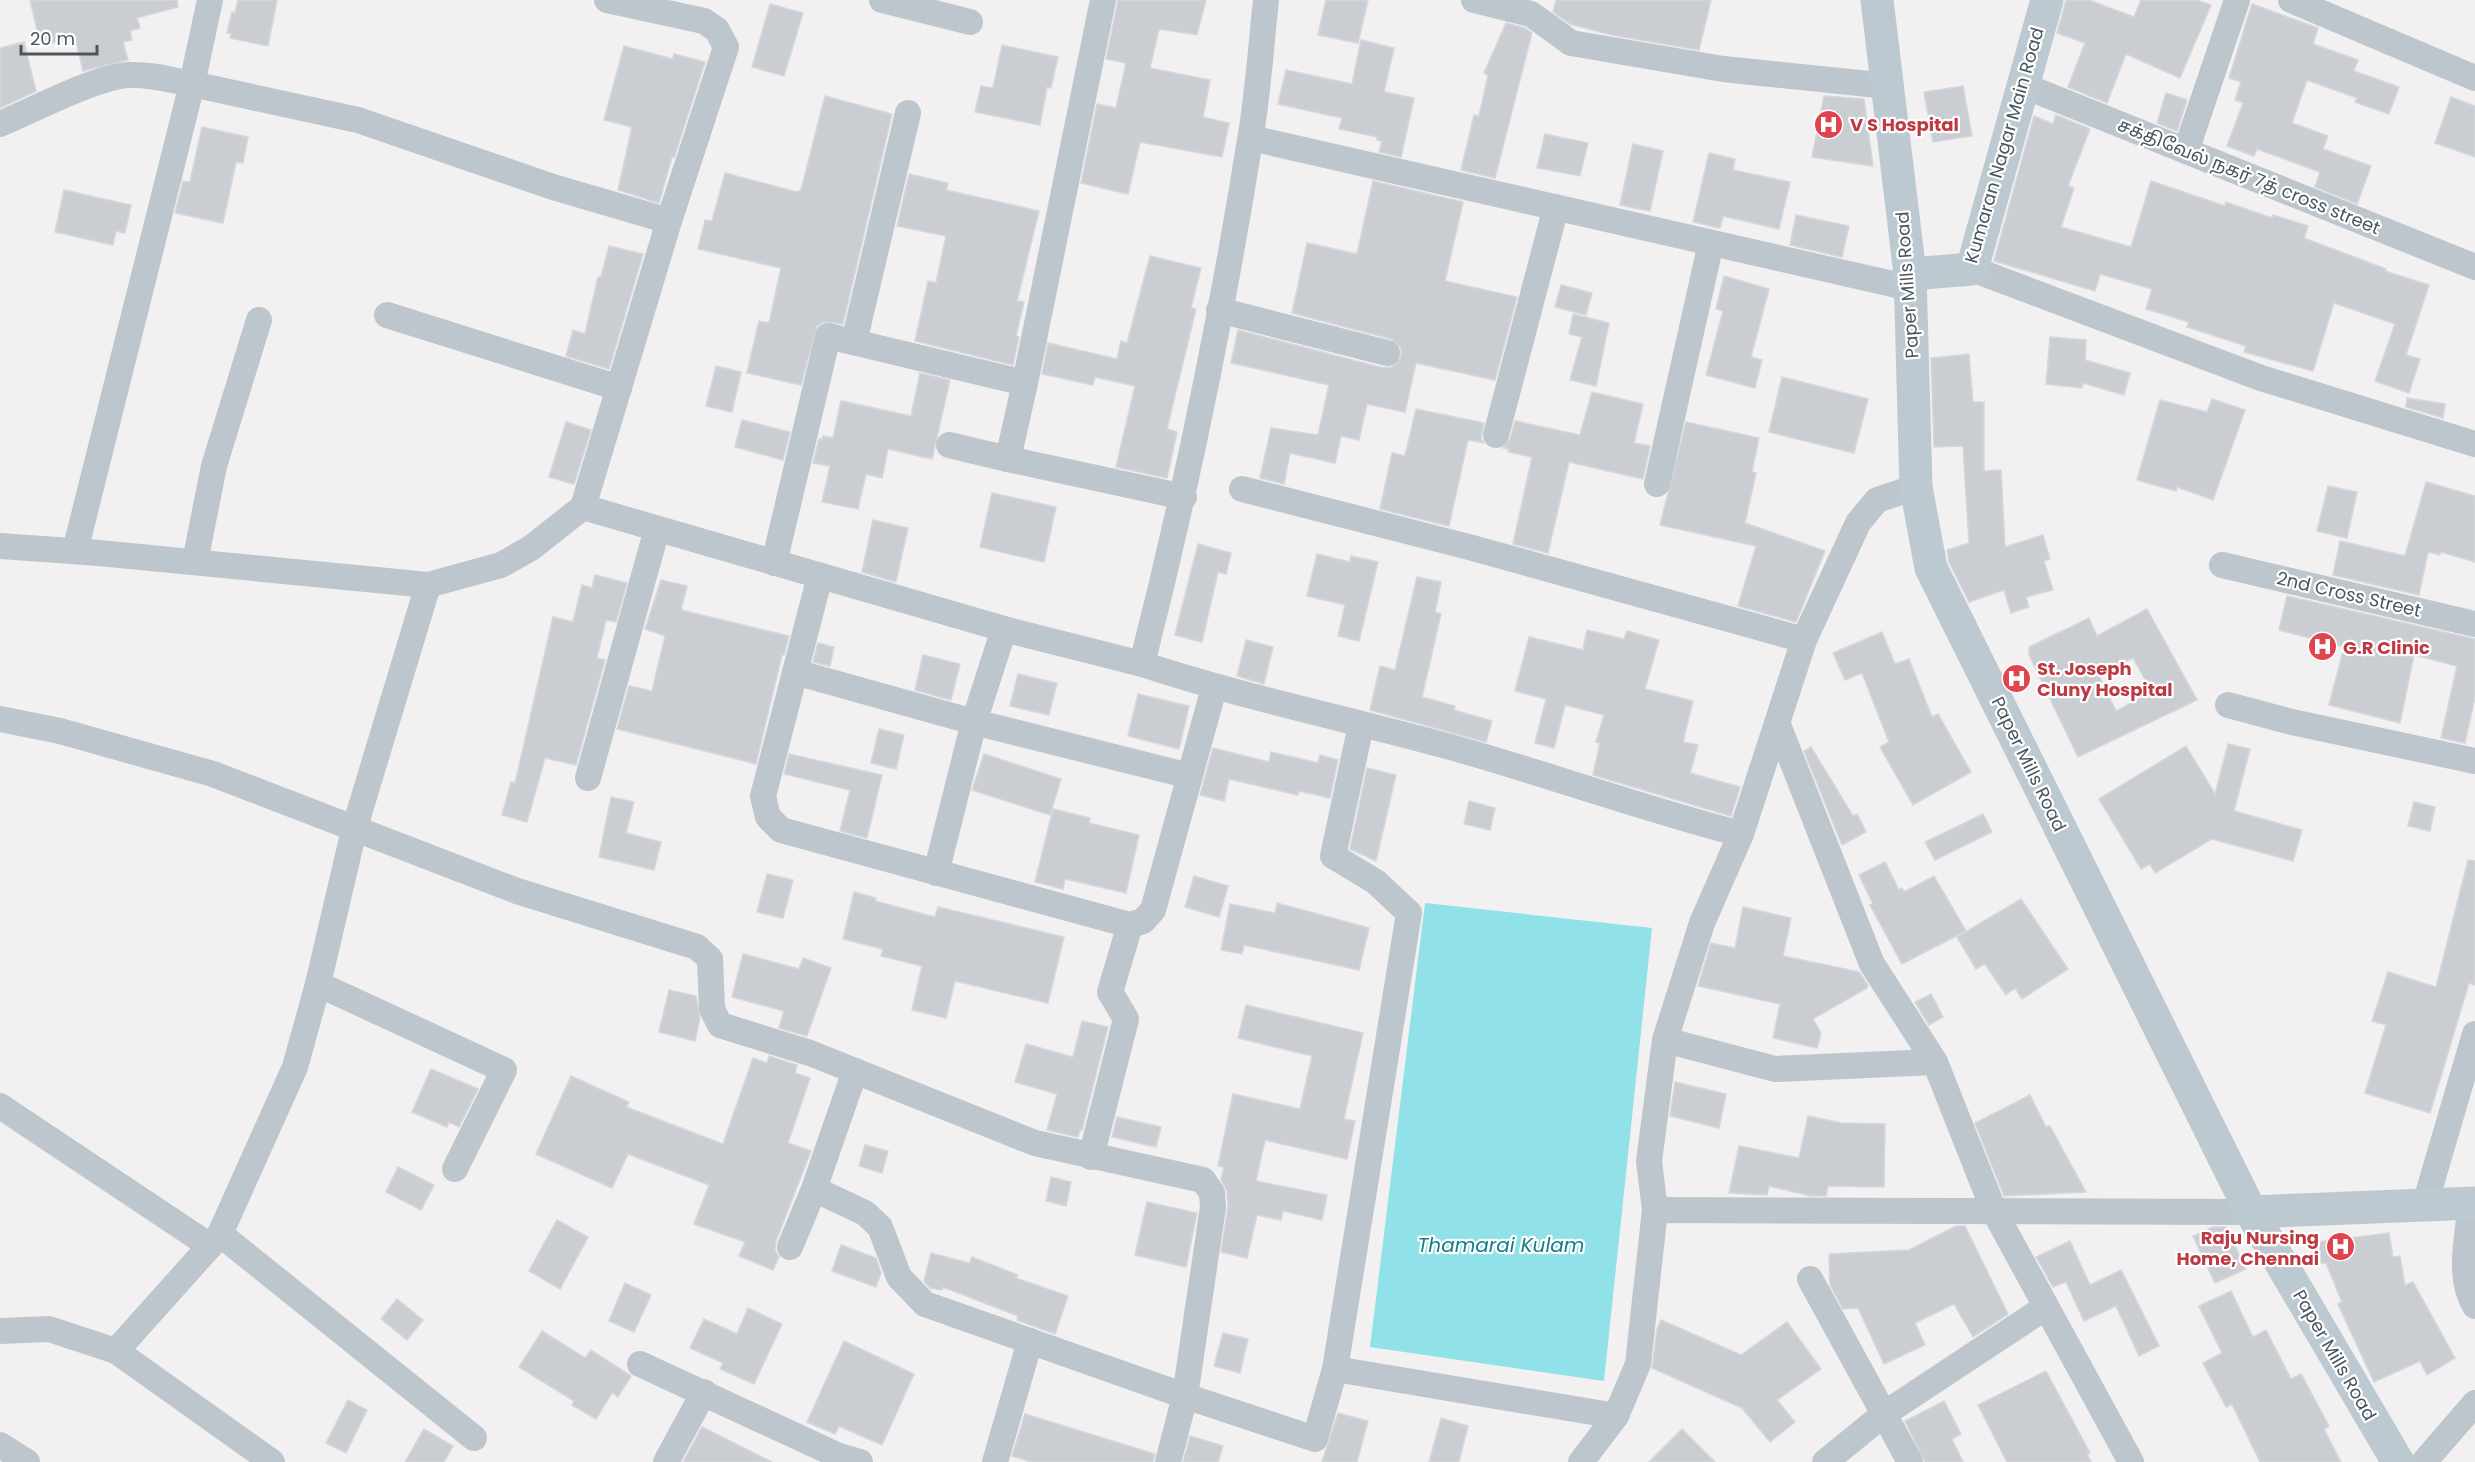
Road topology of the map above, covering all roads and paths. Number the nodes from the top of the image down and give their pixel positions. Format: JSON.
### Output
{"nodes":[{"id":1,"x":210,"y":0,"type":"edge"},
{"id":2,"x":607,"y":0,"type":"edge"},
{"id":3,"x":882,"y":0,"type":"edge"},
{"id":4,"x":1103,"y":0,"type":"edge"},
{"id":5,"x":1266,"y":0,"type":"edge"},
{"id":6,"x":1474,"y":0,"type":"edge"},
{"id":7,"x":1877,"y":0,"type":"edge"},
{"id":8,"x":2047,"y":0,"type":"edge"},
{"id":9,"x":2237,"y":0,"type":"edge"},
{"id":10,"x":2291,"y":0,"type":"edge"},
{"id":11,"x":1533,"y":7,"type":"edge"},
{"id":12,"x":706,"y":10,"type":"edge"},
{"id":13,"x":970,"y":22,"type":"dead end"},
{"id":14,"x":2475,"y":78,"type":"edge"},
{"id":15,"x":192,"y":84,"type":"junction"},
{"id":16,"x":2022,"y":85,"type":"junction"},
{"id":17,"x":1888,"y":86,"type":"junction"},
{"id":18,"x":908,"y":113,"type":"dead end"},
{"id":19,"x":0,"y":123,"type":"edge"},
{"id":20,"x":1251,"y":138,"type":"junction"},
{"id":21,"x":2186,"y":151,"type":"junction"},
{"id":22,"x":1556,"y":207,"type":"junction"},
{"id":23,"x":669,"y":221,"type":"junction"},
{"id":24,"x":1712,"y":243,"type":"junction"},
{"id":25,"x":2475,"y":267,"type":"edge"},
{"id":26,"x":1972,"y":269,"type":"junction"},
{"id":27,"x":1910,"y":281,"type":"junction"},
{"id":28,"x":1219,"y":310,"type":"junction"},
{"id":29,"x":387,"y":315,"type":"dead end"},
{"id":30,"x":259,"y":320,"type":"dead end"},
{"id":31,"x":854,"y":342,"type":"junction"},
{"id":32,"x":1387,"y":352,"type":"dead end"},
{"id":33,"x":1025,"y":383,"type":"junction"},
{"id":34,"x":619,"y":388,"type":"junction"},
{"id":35,"x":1496,"y":435,"type":"dead end"},
{"id":36,"x":2475,"y":444,"type":"edge"},
{"id":37,"x":949,"y":445,"type":"dead end"},
{"id":38,"x":1008,"y":459,"type":"junction"},
{"id":39,"x":1657,"y":484,"type":"dead end"},
{"id":40,"x":1916,"y":487,"type":"junction"},
{"id":41,"x":1242,"y":489,"type":"dead end"},
{"id":42,"x":1184,"y":497,"type":"junction"},
{"id":43,"x":583,"y":507,"type":"junction"},
{"id":44,"x":657,"y":529,"type":"junction"},
{"id":45,"x":0,"y":546,"type":"edge"},
{"id":46,"x":75,"y":551,"type":"junction"},
{"id":47,"x":195,"y":562,"type":"junction"},
{"id":48,"x":774,"y":563,"type":"junction"},
{"id":49,"x":2222,"y":565,"type":"dead end"},
{"id":50,"x":820,"y":576,"type":"junction"},
{"id":51,"x":428,"y":585,"type":"junction"},
{"id":52,"x":2475,"y":624,"type":"edge"},
{"id":53,"x":1004,"y":629,"type":"junction"},
{"id":54,"x":1804,"y":640,"type":"junction"},
{"id":55,"x":1142,"y":664,"type":"junction"},
{"id":56,"x":795,"y":672,"type":"junction"},
{"id":57,"x":1214,"y":688,"type":"junction"},
{"id":58,"x":2228,"y":705,"type":"dead end"},
{"id":59,"x":0,"y":719,"type":"edge"},
{"id":60,"x":974,"y":722,"type":"junction"},
{"id":61,"x":1361,"y":724,"type":"junction"},
{"id":62,"x":1778,"y":725,"type":"junction"},
{"id":63,"x":2475,"y":761,"type":"edge"},
{"id":64,"x":1190,"y":776,"type":"junction"},
{"id":65,"x":588,"y":778,"type":"dead end"},
{"id":66,"x":354,"y":830,"type":"junction"},
{"id":67,"x":1741,"y":834,"type":"junction"},
{"id":68,"x":936,"y":873,"type":"junction"},
{"id":69,"x":1130,"y":925,"type":"junction"},
{"id":70,"x":318,"y":984,"type":"junction"},
{"id":71,"x":2475,"y":1034,"type":"edge"},
{"id":72,"x":1665,"y":1040,"type":"junction"},
{"id":73,"x":1935,"y":1062,"type":"junction"},
{"id":74,"x":855,"y":1071,"type":"junction"},
{"id":75,"x":0,"y":1106,"type":"edge"},
{"id":76,"x":1091,"y":1157,"type":"junction"},
{"id":77,"x":455,"y":1169,"type":"dead end"},
{"id":78,"x":814,"y":1190,"type":"junction"},
{"id":79,"x":2473,"y":1203,"type":"edge"},
{"id":80,"x":2425,"y":1204,"type":"junction"},
{"id":81,"x":1655,"y":1210,"type":"junction"},
{"id":82,"x":1994,"y":1211,"type":"junction"},
{"id":83,"x":2251,"y":1212,"type":"junction"},
{"id":84,"x":215,"y":1240,"type":"junction"},
{"id":85,"x":790,"y":1247,"type":"dead end"},
{"id":86,"x":1810,"y":1279,"type":"dead end"},
{"id":87,"x":2475,"y":1306,"type":"edge"},
{"id":88,"x":2046,"y":1307,"type":"junction"},
{"id":89,"x":0,"y":1331,"type":"edge"},
{"id":90,"x":1030,"y":1341,"type":"junction"},
{"id":91,"x":116,"y":1351,"type":"junction"},
{"id":92,"x":640,"y":1364,"type":"dead end"},
{"id":93,"x":1335,"y":1369,"type":"junction"},
{"id":94,"x":704,"y":1392,"type":"junction"},
{"id":95,"x":1185,"y":1396,"type":"junction"},
{"id":96,"x":2475,"y":1403,"type":"edge"},
{"id":97,"x":1884,"y":1414,"type":"junction"},
{"id":98,"x":1616,"y":1416,"type":"junction"},
{"id":99,"x":474,"y":1438,"type":"dead end"},
{"id":100,"x":0,"y":1445,"type":"edge"},
{"id":101,"x":1316,"y":1450,"type":"edge"},
{"id":102,"x":845,"y":1460,"type":"edge"},
{"id":103,"x":27,"y":1462,"type":"edge"},
{"id":104,"x":272,"y":1462,"type":"edge"},
{"id":105,"x":666,"y":1462,"type":"edge"},
{"id":106,"x":995,"y":1462,"type":"edge"},
{"id":107,"x":1168,"y":1462,"type":"edge"},
{"id":108,"x":1581,"y":1462,"type":"edge"},
{"id":109,"x":1825,"y":1462,"type":"edge"},
{"id":110,"x":1910,"y":1462,"type":"edge"},
{"id":111,"x":2131,"y":1462,"type":"edge"},
{"id":112,"x":2398,"y":1462,"type":"edge"},
{"id":113,"x":2424,"y":1462,"type":"edge"}],
"edges":[{"from":1,"to":15,"type":"street"},
{"from":2,"to":12,"type":"street"},
{"from":3,"to":13,"type":"street"},
{"from":4,"to":33,"type":"street"},
{"from":5,"to":20,"type":"street"},
{"from":6,"to":11,"type":"street"},
{"from":7,"to":17,"type":"main road","name":"Paper Mills Road"},
{"from":8,"to":16,"type":"main road","name":"Kumaran Nagar Main Road"},
{"from":9,"to":21,"type":"street"},
{"from":10,"to":14,"type":"street"},
{"from":11,"to":17,"type":"street"},
{"from":12,"to":23,"type":"street"},
{"from":15,"to":19,"type":"street"},
{"from":15,"to":23,"type":"street"},
{"from":15,"to":46,"type":"street"},
{"from":16,"to":21,"type":"street","name":"சக்திவேல் நகர் 7த் cross street"},
{"from":16,"to":26,"type":"main road","name":"Kumaran Nagar Main Road"},
{"from":17,"to":27,"type":"main road","name":"Paper Mills Road"},
{"from":18,"to":31,"type":"street"},
{"from":20,"to":22,"type":"street"},
{"from":20,"to":28,"type":"street"},
{"from":21,"to":25,"type":"street","name":"சக்திவேல் நகர் 7த் cross street"},
{"from":22,"to":24,"type":"street"},
{"from":22,"to":35,"type":"street"},
{"from":23,"to":34,"type":"street"},
{"from":24,"to":27,"type":"street"},
{"from":24,"to":39,"type":"street"},
{"from":26,"to":27,"type":"main road","name":"Kumaran Nagar Main Road"},
{"from":26,"to":36,"type":"street"},
{"from":27,"to":40,"type":"main road","name":"Paper Mills Road"},
{"from":28,"to":32,"type":"street"},
{"from":28,"to":42,"type":"street"},
{"from":29,"to":34,"type":"street"},
{"from":30,"to":47,"type":"street"},
{"from":31,"to":33,"type":"street"},
{"from":31,"to":48,"type":"street"},
{"from":33,"to":38,"type":"street"},
{"from":34,"to":43,"type":"street"},
{"from":37,"to":38,"type":"street"},
{"from":38,"to":42,"type":"street"},
{"from":40,"to":54,"type":"street"},
{"from":40,"to":83,"type":"main road","name":"Paper Mills Road"},
{"from":41,"to":54,"type":"street"},
{"from":42,"to":55,"type":"street"},
{"from":43,"to":44,"type":"street"},
{"from":43,"to":51,"type":"street"},
{"from":44,"to":48,"type":"street"},
{"from":44,"to":65,"type":"street"},
{"from":45,"to":46,"type":"street"},
{"from":46,"to":47,"type":"street"},
{"from":47,"to":51,"type":"street"},
{"from":48,"to":50,"type":"street"},
{"from":49,"to":52,"type":"street","name":"2nd Cross Street"},
{"from":50,"to":53,"type":"street"},
{"from":50,"to":56,"type":"street"},
{"from":51,"to":66,"type":"street"},
{"from":53,"to":55,"type":"street"},
{"from":53,"to":60,"type":"street"},
{"from":54,"to":62,"type":"street"},
{"from":55,"to":57,"type":"street"},
{"from":56,"to":60,"type":"street"},
{"from":56,"to":68,"type":"street"},
{"from":57,"to":61,"type":"street"},
{"from":57,"to":64,"type":"street"},
{"from":58,"to":63,"type":"street"},
{"from":59,"to":66,"type":"street"},
{"from":60,"to":64,"type":"street"},
{"from":60,"to":68,"type":"street"},
{"from":61,"to":67,"type":"street"},
{"from":61,"to":93,"type":"street"},
{"from":62,"to":67,"type":"street"},
{"from":62,"to":73,"type":"street"},
{"from":64,"to":69,"type":"street"},
{"from":66,"to":70,"type":"street"},
{"from":66,"to":74,"type":"street"},
{"from":67,"to":72,"type":"street"},
{"from":68,"to":69,"type":"street"},
{"from":69,"to":76,"type":"street"},
{"from":70,"to":77,"type":"street"},
{"from":70,"to":84,"type":"street"},
{"from":71,"to":80,"type":"street"},
{"from":72,"to":73,"type":"street"},
{"from":72,"to":81,"type":"street"},
{"from":73,"to":82,"type":"street"},
{"from":74,"to":76,"type":"street"},
{"from":74,"to":78,"type":"street"},
{"from":75,"to":84,"type":"street"},
{"from":76,"to":95,"type":"street"},
{"from":78,"to":85,"type":"street"},
{"from":78,"to":90,"type":"street"},
{"from":79,"to":80,"type":"main road"},
{"from":79,"to":87,"type":"street"},
{"from":80,"to":83,"type":"main road"},
{"from":81,"to":82,"type":"street"},
{"from":81,"to":98,"type":"street"},
{"from":82,"to":83,"type":"street"},
{"from":82,"to":88,"type":"street"},
{"from":83,"to":112,"type":"main road","name":"Paper Mills Road"},
{"from":84,"to":91,"type":"street"},
{"from":84,"to":99,"type":"street"},
{"from":86,"to":97,"type":"street"},
{"from":88,"to":97,"type":"street"},
{"from":88,"to":111,"type":"street"},
{"from":89,"to":91,"type":"street"},
{"from":90,"to":95,"type":"street"},
{"from":90,"to":106,"type":"street"},
{"from":91,"to":104,"type":"street"},
{"from":92,"to":94,"type":"street"},
{"from":93,"to":98,"type":"street"},
{"from":93,"to":101,"type":"street"},
{"from":94,"to":102,"type":"street"},
{"from":94,"to":105,"type":"street"},
{"from":95,"to":101,"type":"street"},
{"from":95,"to":107,"type":"street"},
{"from":96,"to":113,"type":"street"},
{"from":97,"to":109,"type":"street"},
{"from":97,"to":110,"type":"street"},
{"from":98,"to":108,"type":"street"},
{"from":100,"to":103,"type":"street"}]}
